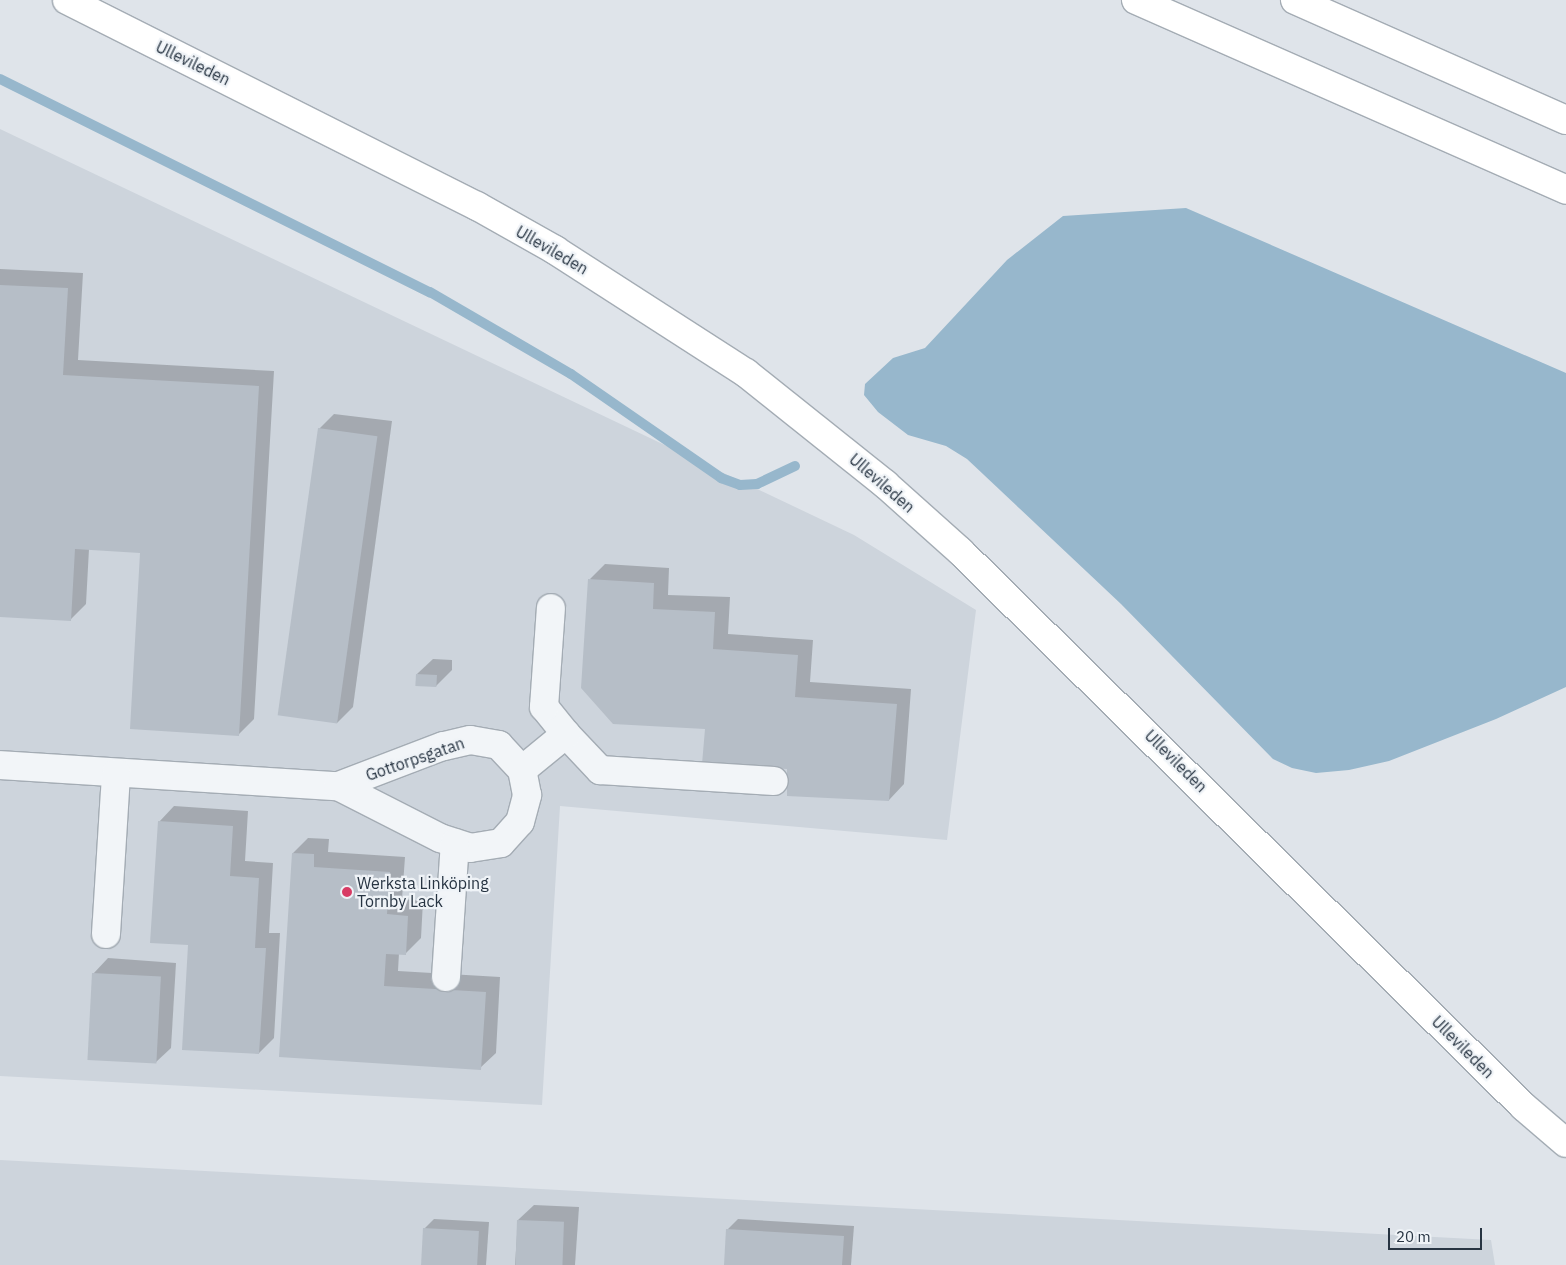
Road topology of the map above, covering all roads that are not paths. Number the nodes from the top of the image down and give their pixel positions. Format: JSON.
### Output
{"nodes":[{"id":1,"x":66,"y":0,"type":"edge"},
{"id":2,"x":1136,"y":0,"type":"edge"},
{"id":3,"x":1295,"y":0,"type":"edge"},
{"id":4,"x":1566,"y":120,"type":"edge"},
{"id":5,"x":1566,"y":190,"type":"edge"},
{"id":6,"x":551,"y":608,"type":"dead end"},
{"id":7,"x":566,"y":734,"type":"junction"},
{"id":8,"x":0,"y":766,"type":"edge"},
{"id":9,"x":522,"y":770,"type":"junction"},
{"id":10,"x":116,"y":773,"type":"junction"},
{"id":11,"x":774,"y":781,"type":"dead end"},
{"id":12,"x":338,"y":786,"type":"junction"},
{"id":13,"x":455,"y":843,"type":"junction"},
{"id":14,"x":106,"y":934,"type":"dead end"},
{"id":15,"x":446,"y":977,"type":"dead end"},
{"id":16,"x":1566,"y":1143,"type":"edge"}],
"edges":[{"from":1,"to":16,"type":"main road","name":"Ullevileden"},
{"from":2,"to":5,"type":"main road"},
{"from":3,"to":4,"type":"main road"},
{"from":6,"to":7,"type":"street"},
{"from":7,"to":9,"type":"street"},
{"from":7,"to":11,"type":"street"},
{"from":8,"to":10,"type":"street","name":"Gottorpsgatan"},
{"from":9,"to":12,"type":"street","name":"Gottorpsgatan"},
{"from":9,"to":13,"type":"street","name":"Gottorpsgatan"},
{"from":10,"to":12,"type":"street","name":"Gottorpsgatan"},
{"from":10,"to":14,"type":"street"},
{"from":12,"to":13,"type":"street","name":"Gottorpsgatan"},
{"from":13,"to":15,"type":"street"}]}
